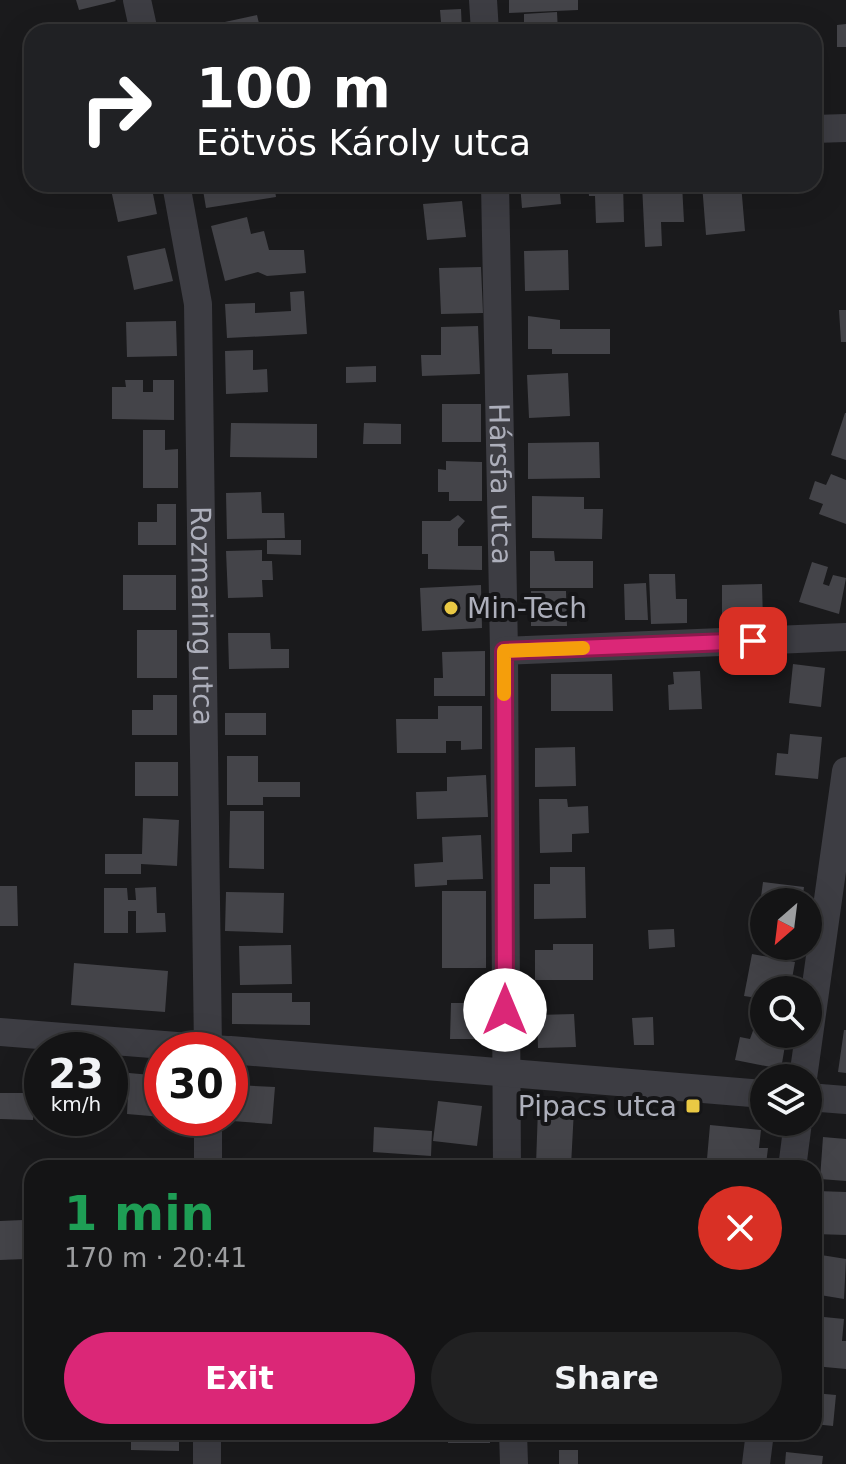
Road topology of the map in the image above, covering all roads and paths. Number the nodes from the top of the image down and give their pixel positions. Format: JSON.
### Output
{"nodes":[{"id":1,"x":137,"y":0,"type":"edge"},
{"id":2,"x":483,"y":0,"type":"edge"},
{"id":3,"x":142,"y":24,"type":"edge"},
{"id":4,"x":484,"y":24,"type":"edge"},
{"id":5,"x":846,"y":128,"type":"edge"},
{"id":6,"x":822,"y":129,"type":"edge"},
{"id":7,"x":177,"y":192,"type":"edge"},
{"id":8,"x":495,"y":192,"type":"edge"},
{"id":9,"x":846,"y":637,"type":"edge"},
{"id":10,"x":504,"y":651,"type":"junction"},
{"id":11,"x":846,"y":771,"type":"edge"},
{"id":12,"x":0,"y":1032,"type":"edge"},
{"id":13,"x":218,"y":1032,"type":"edge"},
{"id":14,"x":144,"y":1044,"type":"edge"},
{"id":15,"x":248,"y":1052,"type":"edge"},
{"id":16,"x":805,"y":1064,"type":"edge"},
{"id":17,"x":505,"y":1072,"type":"junction"},
{"id":18,"x":750,"y":1093,"type":"edge"},
{"id":19,"x":822,"y":1098,"type":"edge"},
{"id":20,"x":846,"y":1100,"type":"edge"},
{"id":21,"x":208,"y":1136,"type":"edge"},
{"id":22,"x":796,"y":1136,"type":"edge"},
{"id":23,"x":208,"y":1160,"type":"edge"},
{"id":24,"x":507,"y":1160,"type":"edge"},
{"id":25,"x":793,"y":1160,"type":"edge"},
{"id":26,"x":207,"y":1440,"type":"edge"},
{"id":27,"x":513,"y":1440,"type":"edge"},
{"id":28,"x":759,"y":1440,"type":"edge"},
{"id":29,"x":207,"y":1464,"type":"edge"},
{"id":30,"x":514,"y":1464,"type":"edge"},
{"id":31,"x":756,"y":1464,"type":"edge"}],
"edges":[{"from":1,"to":3,"type":"street"},
{"from":2,"to":4,"type":"street"},
{"from":5,"to":6,"type":"street"},
{"from":7,"to":13,"type":"street","name":"Rozmaring utca"},
{"from":8,"to":10,"type":"street","name":"Hársfa utca"},
{"from":9,"to":10,"type":"street"},
{"from":10,"to":17,"type":"street","name":"Hársfa utca"},
{"from":11,"to":16,"type":"street"},
{"from":12,"to":14,"type":"street"},
{"from":15,"to":17,"type":"street"},
{"from":17,"to":18,"type":"street"},
{"from":17,"to":24,"type":"street","name":"Hársfa utca"},
{"from":19,"to":20,"type":"street"},
{"from":21,"to":23,"type":"street"},
{"from":22,"to":25,"type":"street"},
{"from":26,"to":29,"type":"street"},
{"from":27,"to":30,"type":"street"},
{"from":28,"to":31,"type":"street"}]}
